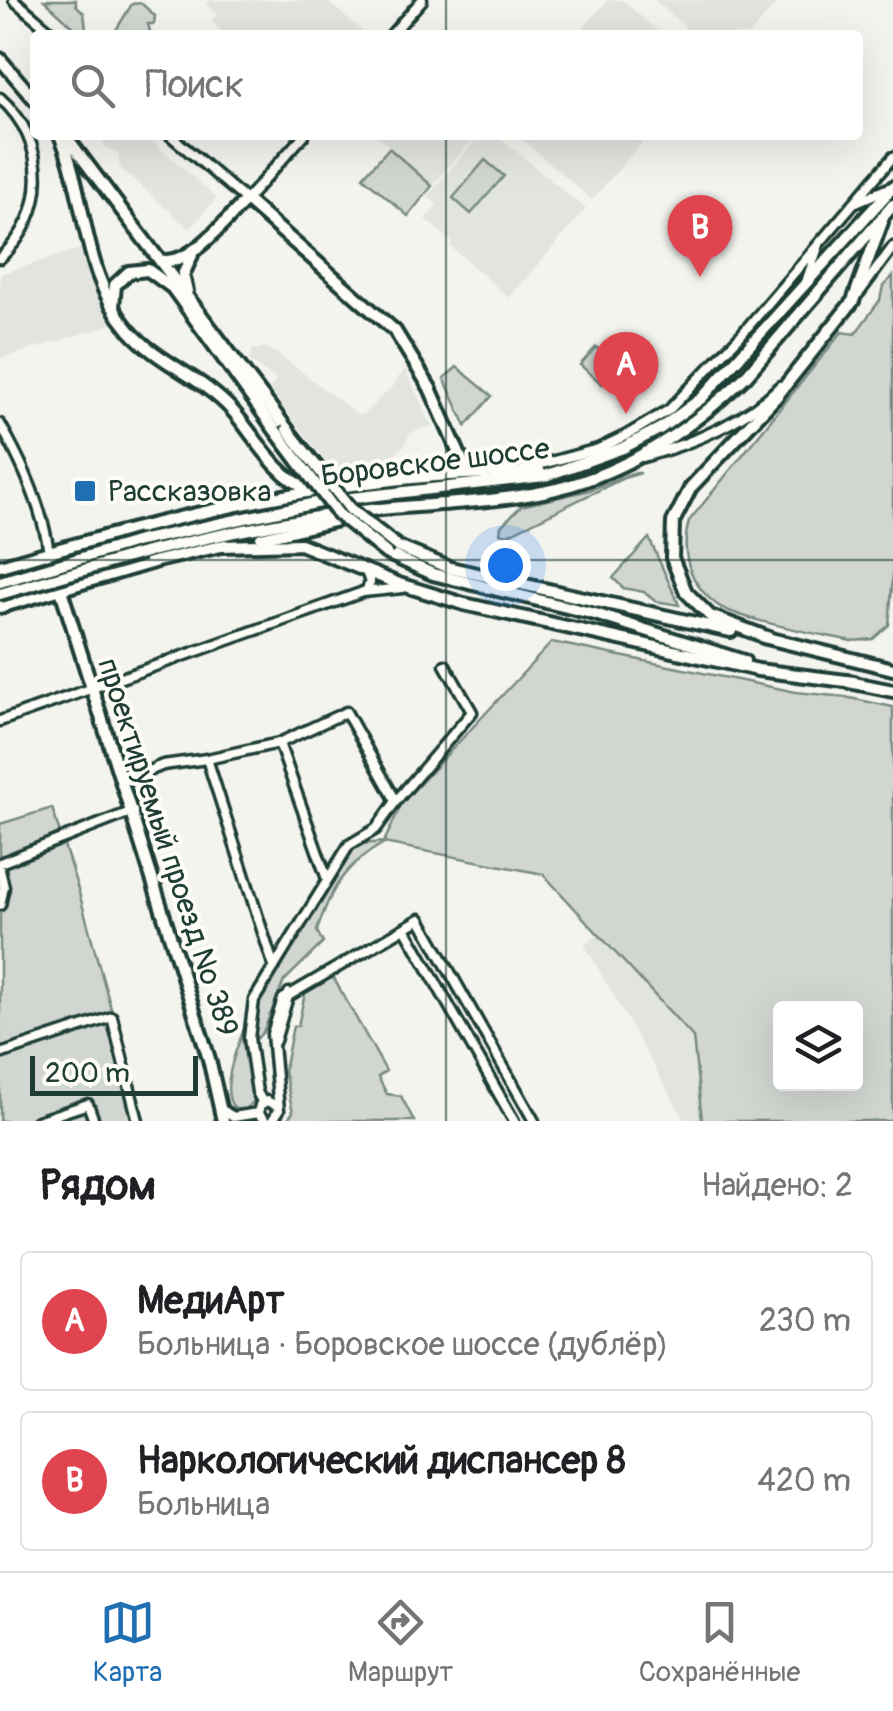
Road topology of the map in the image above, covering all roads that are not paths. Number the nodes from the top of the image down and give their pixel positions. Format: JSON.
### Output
{"nodes":[{"id":1,"x":14,"y":0,"type":"edge"},
{"id":2,"x":422,"y":0,"type":"edge"},
{"id":3,"x":49,"y":30,"type":"edge"},
{"id":4,"x":395,"y":30,"type":"edge"},
{"id":5,"x":0,"y":59,"type":"edge"},
{"id":6,"x":30,"y":94,"type":"edge"},
{"id":7,"x":0,"y":98,"type":"edge"},
{"id":8,"x":64,"y":140,"type":"edge"},
{"id":9,"x":66,"y":140,"type":"edge"},
{"id":10,"x":176,"y":140,"type":"edge"},
{"id":11,"x":300,"y":140,"type":"edge"},
{"id":12,"x":893,"y":157,"type":"edge"},
{"id":13,"x":893,"y":187,"type":"edge"},
{"id":14,"x":246,"y":200,"type":"junction"},
{"id":15,"x":853,"y":204,"type":"junction"},
{"id":16,"x":890,"y":209,"type":"edge"},
{"id":17,"x":143,"y":240,"type":"junction"},
{"id":18,"x":821,"y":241,"type":"junction"},
{"id":19,"x":893,"y":247,"type":"edge"},
{"id":20,"x":194,"y":251,"type":"junction"},
{"id":21,"x":0,"y":258,"type":"edge"},
{"id":22,"x":160,"y":260,"type":"junction"},
{"id":23,"x":172,"y":288,"type":"junction"},
{"id":24,"x":803,"y":290,"type":"junction"},
{"id":25,"x":853,"y":301,"type":"junction"},
{"id":26,"x":193,"y":305,"type":"junction"},
{"id":27,"x":114,"y":307,"type":"junction"},
{"id":28,"x":736,"y":364,"type":"junction"},
{"id":29,"x":710,"y":370,"type":"junction"},
{"id":30,"x":795,"y":370,"type":"junction"},
{"id":31,"x":0,"y":424,"type":"edge"},
{"id":32,"x":281,"y":429,"type":"junction"},
{"id":33,"x":454,"y":442,"type":"junction"},
{"id":34,"x":629,"y":461,"type":"junction"},
{"id":35,"x":278,"y":468,"type":"junction"},
{"id":36,"x":576,"y":468,"type":"junction"},
{"id":37,"x":512,"y":471,"type":"junction"},
{"id":38,"x":483,"y":474,"type":"junction"},
{"id":39,"x":428,"y":476,"type":"junction"},
{"id":40,"x":312,"y":488,"type":"junction"},
{"id":41,"x":272,"y":496,"type":"junction"},
{"id":42,"x":412,"y":505,"type":"junction"},
{"id":43,"x":102,"y":536,"type":"junction"},
{"id":44,"x":220,"y":546,"type":"junction"},
{"id":45,"x":141,"y":547,"type":"junction"},
{"id":46,"x":392,"y":550,"type":"junction"},
{"id":47,"x":49,"y":552,"type":"junction"},
{"id":48,"x":0,"y":566,"type":"edge"},
{"id":49,"x":364,"y":569,"type":"junction"},
{"id":50,"x":114,"y":574,"type":"junction"},
{"id":51,"x":0,"y":582,"type":"edge"},
{"id":52,"x":61,"y":589,"type":"junction"},
{"id":53,"x":416,"y":590,"type":"junction"},
{"id":54,"x":365,"y":592,"type":"junction"},
{"id":55,"x":0,"y":594,"type":"edge"},
{"id":56,"x":6,"y":606,"type":"edge"},
{"id":57,"x":769,"y":638,"type":"junction"},
{"id":58,"x":445,"y":664,"type":"dead end"},
{"id":59,"x":893,"y":669,"type":"edge"},
{"id":60,"x":854,"y":682,"type":"junction"},
{"id":61,"x":91,"y":688,"type":"junction"},
{"id":62,"x":893,"y":691,"type":"edge"},
{"id":63,"x":0,"y":721,"type":"edge"},
{"id":64,"x":279,"y":743,"type":"junction"},
{"id":65,"x":207,"y":759,"type":"junction"},
{"id":66,"x":124,"y":781,"type":"junction"},
{"id":67,"x":396,"y":801,"type":"junction"},
{"id":68,"x":133,"y":811,"type":"junction"},
{"id":69,"x":0,"y":867,"type":"edge"},
{"id":70,"x":327,"y":879,"type":"junction"},
{"id":71,"x":1,"y":901,"type":"edge"},
{"id":72,"x":404,"y":928,"type":"junction"},
{"id":73,"x":274,"y":967,"type":"junction"},
{"id":74,"x":0,"y":1054,"type":"edge"},
{"id":75,"x":263,"y":1103,"type":"junction"},
{"id":76,"x":278,"y":1106,"type":"junction"},
{"id":77,"x":258,"y":1113,"type":"junction"},
{"id":78,"x":227,"y":1117,"type":"edge"},
{"id":79,"x":37,"y":1121,"type":"edge"},
{"id":80,"x":94,"y":1121,"type":"edge"},
{"id":81,"x":138,"y":1121,"type":"edge"},
{"id":82,"x":268,"y":1121,"type":"edge"},
{"id":83,"x":514,"y":1121,"type":"edge"},
{"id":84,"x":534,"y":1121,"type":"edge"}],
"edges":[{"from":1,"to":3,"type":"street"},
{"from":2,"to":4,"type":"street"},
{"from":5,"to":6,"type":"main road"},
{"from":7,"to":21,"type":"street"},
{"from":8,"to":27,"type":"main road"},
{"from":9,"to":17,"type":"main road"},
{"from":10,"to":14,"type":"street"},
{"from":11,"to":14,"type":"street"},
{"from":12,"to":15,"type":"street"},
{"from":13,"to":15,"type":"street"},
{"from":13,"to":24,"type":"main road","name":"Боровское шоссе"},
{"from":14,"to":20,"type":"main road"},
{"from":14,"to":33,"type":"main road"},
{"from":15,"to":18,"type":"street"},
{"from":16,"to":25,"type":"main road"},
{"from":16,"to":34,"type":"main road","name":"Боровское шоссе"},
{"from":17,"to":22,"type":"main road"},
{"from":17,"to":23,"type":"main road"},
{"from":18,"to":24,"type":"street"},
{"from":18,"to":29,"type":"street"},
{"from":19,"to":25,"type":"street"},
{"from":20,"to":22,"type":"main road"},
{"from":20,"to":26,"type":"main road"},
{"from":22,"to":26,"type":"main road"},
{"from":23,"to":27,"type":"main road"},
{"from":23,"to":32,"type":"main road"},
{"from":24,"to":28,"type":"main road","name":"Боровское шоссе"},
{"from":25,"to":30,"type":"main road"},
{"from":26,"to":32,"type":"main road"},
{"from":27,"to":35,"type":"main road"},
{"from":28,"to":29,"type":"street"},
{"from":28,"to":36,"type":"main road","name":"Боровское шоссе"},
{"from":29,"to":37,"type":"street"},
{"from":30,"to":34,"type":"street"},
{"from":30,"to":57,"type":"main road"},
{"from":31,"to":47,"type":"street"},
{"from":32,"to":46,"type":"main road","bridge":true},
{"from":33,"to":38,"type":"main road"},
{"from":33,"to":39,"type":"main road"},
{"from":34,"to":42,"type":"main road","name":"Боровское шоссе"},
{"from":35,"to":40,"type":"main road"},
{"from":35,"to":41,"type":"main road"},
{"from":36,"to":37,"type":"main road"},
{"from":36,"to":45,"type":"main road","name":"Боровское шоссе"},
{"from":37,"to":38,"type":"main road"},
{"from":38,"to":39,"type":"main road"},
{"from":39,"to":40,"type":"main road"},
{"from":40,"to":41,"type":"main road"},
{"from":41,"to":43,"type":"main road"},
{"from":42,"to":44,"type":"main road"},
{"from":42,"to":45,"type":"main road","name":"Боровское шоссе"},
{"from":43,"to":47,"type":"main road"},
{"from":43,"to":50,"type":"street"},
{"from":44,"to":49,"type":"main road"},
{"from":44,"to":50,"type":"main road"},
{"from":45,"to":51,"type":"main road","name":"Боровское шоссе","bridge":true},
{"from":45,"to":55,"type":"main road","name":"Боровское шоссе","bridge":true},
{"from":46,"to":57,"type":"main road"},
{"from":46,"to":60,"type":"main road"},
{"from":47,"to":48,"type":"main road"},
{"from":47,"to":52,"type":"main road","name":"проектируемый проезд № 389"},
{"from":48,"to":56,"type":"street"},
{"from":49,"to":53,"type":"main road"},
{"from":49,"to":54,"type":"street"},
{"from":50,"to":52,"type":"main road"},
{"from":52,"to":56,"type":"main road"},
{"from":52,"to":61,"type":"main road","name":"проектируемый проезд № 389"},
{"from":53,"to":54,"type":"street"},
{"from":53,"to":60,"type":"main road"},
{"from":54,"to":61,"type":"street"},
{"from":57,"to":59,"type":"main road"},
{"from":58,"to":67,"type":"street"},
{"from":60,"to":62,"type":"main road"},
{"from":61,"to":63,"type":"street"},
{"from":61,"to":66,"type":"main road","name":"проектируемый проезд № 389"},
{"from":64,"to":65,"type":"street"},
{"from":64,"to":67,"type":"street"},
{"from":64,"to":70,"type":"street"},
{"from":65,"to":66,"type":"street"},
{"from":65,"to":73,"type":"street"},
{"from":66,"to":68,"type":"main road","name":"проектируемый проезд № 389"},
{"from":67,"to":70,"type":"street"},
{"from":68,"to":69,"type":"street"},
{"from":68,"to":78,"type":"main road","name":"проектируемый проезд № 389"},
{"from":69,"to":71,"type":"street"},
{"from":70,"to":73,"type":"street"},
{"from":72,"to":76,"type":"street"},
{"from":72,"to":83,"type":"street"},
{"from":72,"to":84,"type":"street"},
{"from":73,"to":75,"type":"street"},
{"from":74,"to":81,"type":"street"},
{"from":75,"to":76,"type":"street"},
{"from":75,"to":77,"type":"street"},
{"from":76,"to":82,"type":"street"},
{"from":77,"to":78,"type":"street"},
{"from":77,"to":82,"type":"street"},
{"from":79,"to":80,"type":"street"}]}
